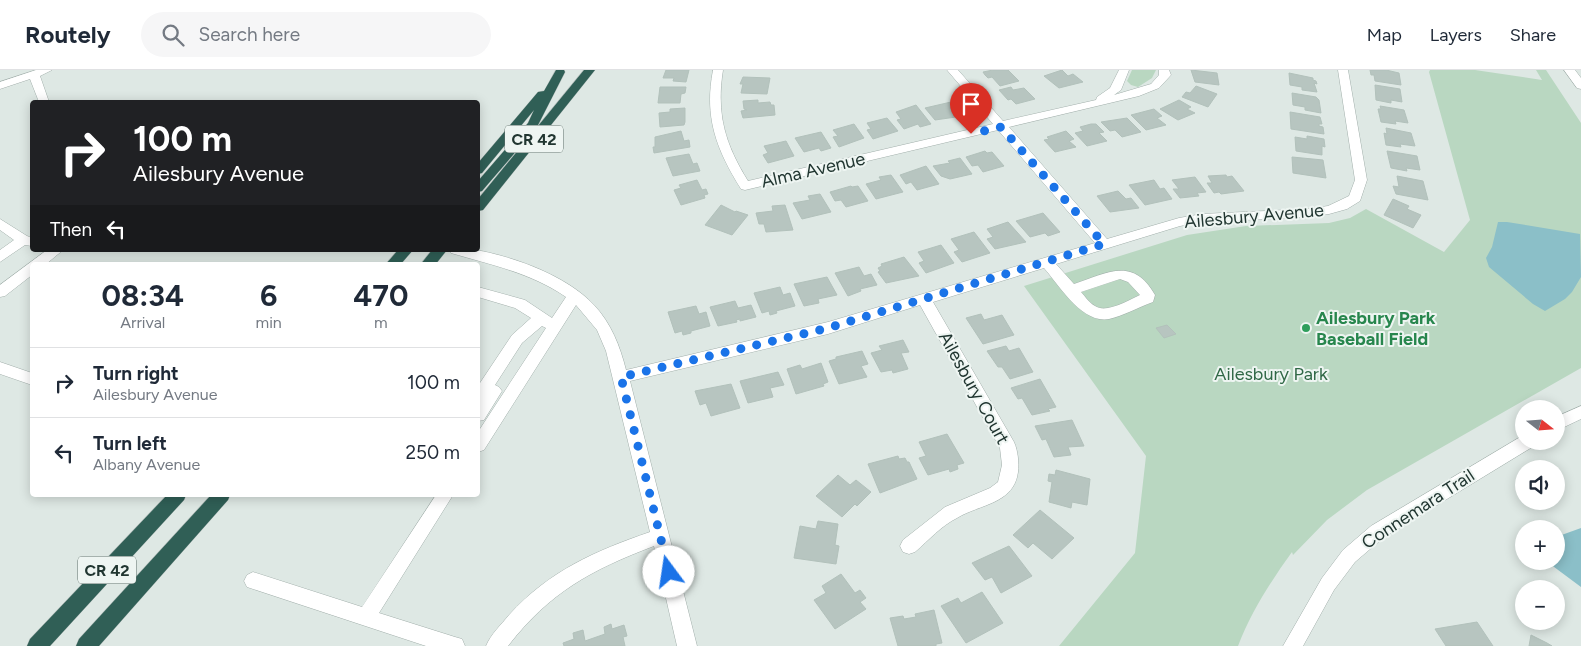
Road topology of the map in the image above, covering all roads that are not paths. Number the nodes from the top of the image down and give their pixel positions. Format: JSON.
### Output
{"nodes":[{"id":1,"x":47,"y":70,"type":"edge"},
{"id":2,"x":590,"y":70,"type":"edge"},
{"id":3,"x":718,"y":70,"type":"edge"},
{"id":4,"x":952,"y":70,"type":"edge"},
{"id":5,"x":1124,"y":70,"type":"edge"},
{"id":6,"x":1164,"y":70,"type":"edge"},
{"id":7,"x":1343,"y":70,"type":"edge"},
{"id":8,"x":1569,"y":70,"type":"edge"},
{"id":9,"x":561,"y":71,"type":"edge"},
{"id":10,"x":34,"y":75,"type":"junction"},
{"id":11,"x":0,"y":86,"type":"edge"},
{"id":12,"x":1581,"y":86,"type":"edge"},
{"id":13,"x":43,"y":100,"type":"edge"},
{"id":14,"x":1091,"y":104,"type":"junction"},
{"id":15,"x":1001,"y":127,"type":"junction"},
{"id":16,"x":480,"y":168,"type":"edge"},
{"id":17,"x":480,"y":186,"type":"edge"},
{"id":18,"x":480,"y":205,"type":"edge"},
{"id":19,"x":0,"y":223,"type":"edge"},
{"id":20,"x":28,"y":241,"type":"edge"},
{"id":21,"x":1104,"y":244,"type":"junction"},
{"id":22,"x":53,"y":252,"type":"edge"},
{"id":23,"x":404,"y":252,"type":"edge"},
{"id":24,"x":438,"y":252,"type":"edge"},
{"id":25,"x":464,"y":252,"type":"edge"},
{"id":26,"x":0,"y":257,"type":"edge"},
{"id":27,"x":40,"y":262,"type":"edge"},
{"id":28,"x":395,"y":262,"type":"edge"},
{"id":29,"x":430,"y":262,"type":"edge"},
{"id":30,"x":1047,"y":262,"type":"junction"},
{"id":31,"x":30,"y":270,"type":"edge"},
{"id":32,"x":1070,"y":290,"type":"junction"},
{"id":33,"x":0,"y":292,"type":"edge"},
{"id":34,"x":480,"y":293,"type":"edge"},
{"id":35,"x":574,"y":296,"type":"junction"},
{"id":36,"x":924,"y":299,"type":"junction"},
{"id":37,"x":548,"y":322,"type":"junction"},
{"id":38,"x":0,"y":368,"type":"edge"},
{"id":39,"x":497,"y":369,"type":"junction"},
{"id":40,"x":29,"y":373,"type":"edge"},
{"id":41,"x":621,"y":377,"type":"junction"},
{"id":42,"x":480,"y":395,"type":"edge"},
{"id":43,"x":480,"y":412,"type":"edge"},
{"id":44,"x":1581,"y":412,"type":"edge"},
{"id":45,"x":1565,"y":420,"type":"edge"},
{"id":46,"x":480,"y":441,"type":"edge"},
{"id":47,"x":1515,"y":449,"type":"edge"},
{"id":48,"x":176,"y":497,"type":"edge"},
{"id":49,"x":220,"y":497,"type":"edge"},
{"id":50,"x":444,"y":497,"type":"edge"},
{"id":51,"x":660,"y":536,"type":"junction"},
{"id":52,"x":909,"y":546,"type":"dead end"},
{"id":53,"x":253,"y":581,"type":"dead end"},
{"id":54,"x":366,"y":617,"type":"junction"},
{"id":55,"x":427,"y":642,"type":"edge"},
{"id":56,"x":36,"y":646,"type":"edge"},
{"id":57,"x":86,"y":646,"type":"edge"},
{"id":58,"x":455,"y":646,"type":"edge"},
{"id":59,"x":496,"y":646,"type":"edge"},
{"id":60,"x":687,"y":646,"type":"edge"},
{"id":61,"x":1293,"y":646,"type":"edge"}],
"edges":[{"from":1,"to":10,"type":"street"},
{"from":2,"to":18,"type":"highway","number":"CR 42"},
{"from":3,"to":15,"type":"street","name":"Alma Avenue"},
{"from":4,"to":15,"type":"street"},
{"from":5,"to":14,"type":"street"},
{"from":6,"to":14,"type":"street"},
{"from":7,"to":21,"type":"street","name":"Ailesbury Avenue"},
{"from":8,"to":12,"type":"street"},
{"from":9,"to":16,"type":"highway","number":"CR 42"},
{"from":9,"to":17,"type":"highway"},
{"from":10,"to":11,"type":"street"},
{"from":10,"to":13,"type":"street"},
{"from":14,"to":15,"type":"street"},
{"from":15,"to":21,"type":"street"},
{"from":19,"to":20,"type":"street"},
{"from":20,"to":26,"type":"street"},
{"from":21,"to":30,"type":"street","name":"Ailesbury Avenue"},
{"from":22,"to":27,"type":"street"},
{"from":23,"to":28,"type":"highway"},
{"from":24,"to":29,"type":"highway"},
{"from":25,"to":35,"type":"street"},
{"from":30,"to":32,"type":"street"},
{"from":30,"to":36,"type":"street","name":"Ailesbury Avenue"},
{"from":31,"to":33,"type":"street"},
{"from":32,"to":32,"type":"street"},
{"from":34,"to":37,"type":"street"},
{"from":35,"to":37,"type":"street"},
{"from":35,"to":41,"type":"street"},
{"from":36,"to":41,"type":"street","name":"Ailesbury Avenue"},
{"from":36,"to":52,"type":"street","name":"Ailesbury Court"},
{"from":37,"to":39,"type":"street"},
{"from":37,"to":46,"type":"street"},
{"from":38,"to":40,"type":"street"},
{"from":39,"to":42,"type":"street"},
{"from":39,"to":43,"type":"street"},
{"from":41,"to":51,"type":"street"},
{"from":44,"to":45,"type":"street"},
{"from":47,"to":61,"type":"street","name":"Connemara Trail"},
{"from":48,"to":56,"type":"highway","number":"CR 42"},
{"from":49,"to":57,"type":"highway","number":"CR 42"},
{"from":50,"to":54,"type":"street"},
{"from":51,"to":59,"type":"street"},
{"from":51,"to":60,"type":"street"},
{"from":53,"to":54,"type":"street"},
{"from":54,"to":55,"type":"street"},
{"from":55,"to":58,"type":"street"}]}
